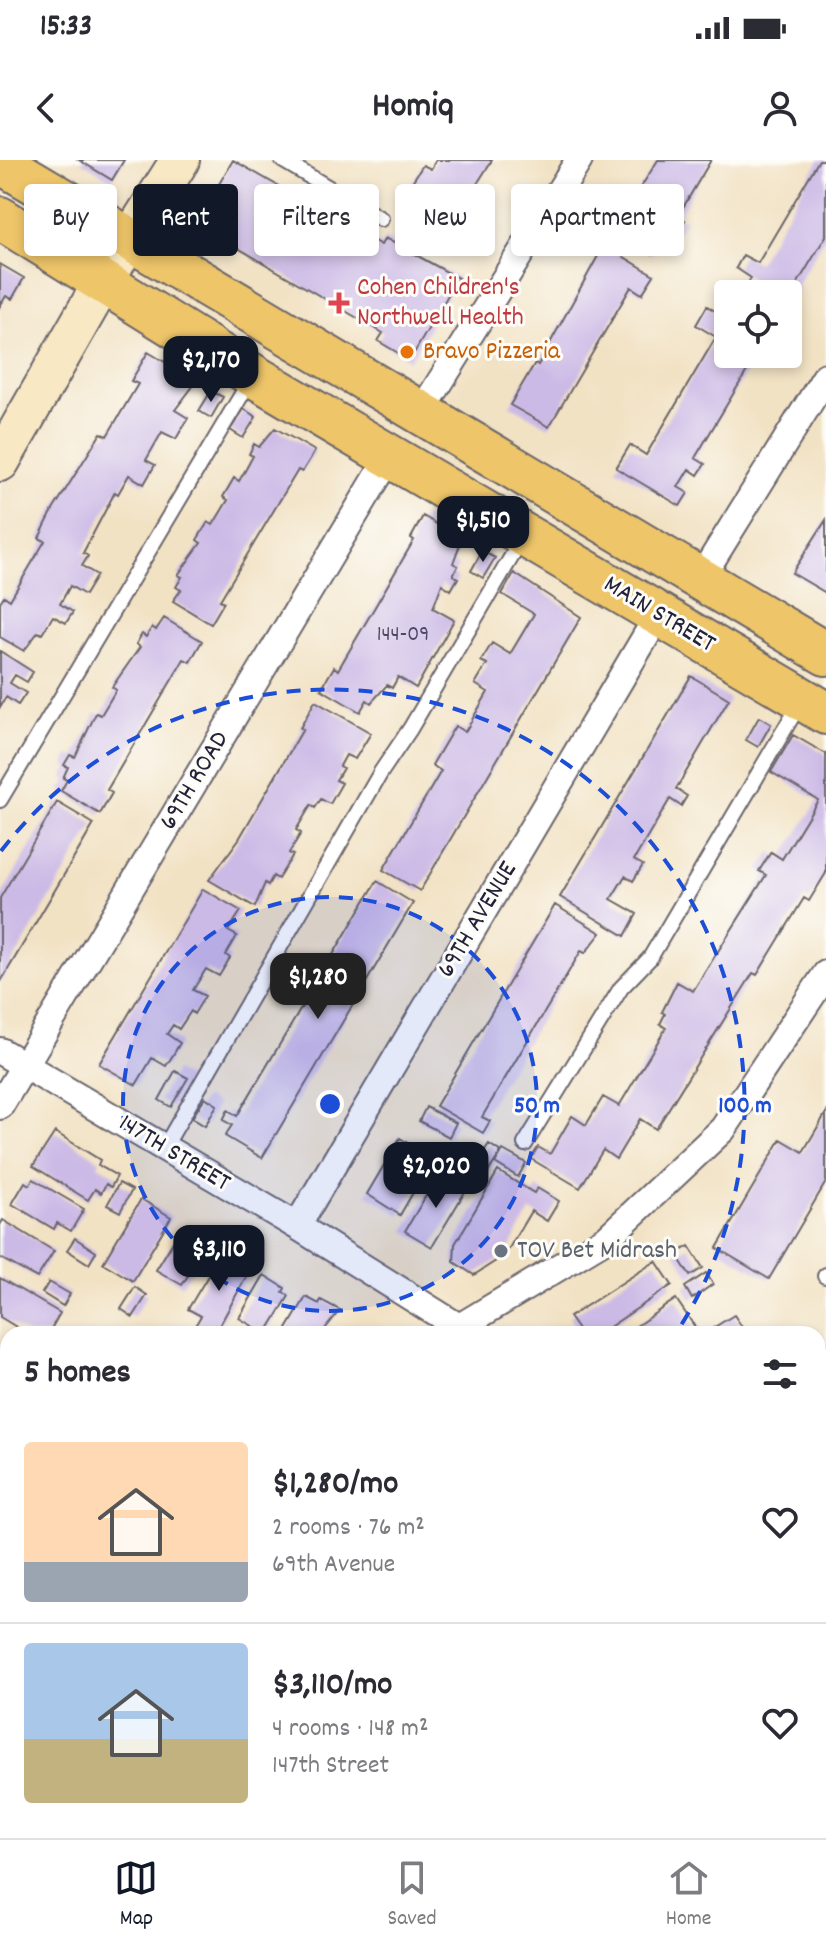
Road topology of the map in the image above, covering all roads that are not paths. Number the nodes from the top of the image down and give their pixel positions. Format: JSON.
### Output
{"nodes":[{"id":1,"x":180,"y":160,"type":"edge"},
{"id":2,"x":282,"y":160,"type":"edge"},
{"id":3,"x":579,"y":160,"type":"edge"},
{"id":4,"x":0,"y":162,"type":"edge"},
{"id":5,"x":0,"y":218,"type":"edge"},
{"id":6,"x":381,"y":219,"type":"dead end"},
{"id":7,"x":130,"y":241,"type":"junction"},
{"id":8,"x":103,"y":282,"type":"junction"},
{"id":9,"x":254,"y":376,"type":"junction"},
{"id":10,"x":826,"y":376,"type":"edge"},
{"id":11,"x":420,"y":414,"type":"junction"},
{"id":12,"x":390,"y":456,"type":"junction"},
{"id":13,"x":0,"y":462,"type":"edge"},
{"id":14,"x":525,"y":535,"type":"junction"},
{"id":15,"x":700,"y":579,"type":"junction"},
{"id":16,"x":659,"y":614,"type":"junction"},
{"id":17,"x":826,"y":654,"type":"edge"},
{"id":18,"x":814,"y":706,"type":"edge"},
{"id":19,"x":0,"y":800,"type":"edge"},
{"id":20,"x":826,"y":974,"type":"edge"},
{"id":21,"x":0,"y":1051,"type":"edge"},
{"id":22,"x":24,"y":1065,"type":"junction"},
{"id":23,"x":0,"y":1106,"type":"edge"},
{"id":24,"x":525,"y":1144,"type":"dead end"},
{"id":25,"x":164,"y":1148,"type":"junction"},
{"id":26,"x":297,"y":1226,"type":"junction"},
{"id":27,"x":450,"y":1326,"type":"edge"},
{"id":28,"x":468,"y":1326,"type":"edge"}],
"edges":[{"from":1,"to":7,"type":"street"},
{"from":2,"to":6,"type":"lane"},
{"from":3,"to":11,"type":"street"},
{"from":4,"to":7,"type":"main road","name":"MAIN STREET"},
{"from":5,"to":8,"type":"main road","name":"MAIN STREET"},
{"from":7,"to":8,"type":"street"},
{"from":7,"to":11,"type":"main road","name":"MAIN STREET"},
{"from":8,"to":9,"type":"main road","name":"MAIN STREET"},
{"from":8,"to":13,"type":"street"},
{"from":9,"to":12,"type":"main road","name":"MAIN STREET"},
{"from":9,"to":19,"type":"lane"},
{"from":10,"to":15,"type":"street"},
{"from":11,"to":15,"type":"main road","name":"MAIN STREET"},
{"from":12,"to":14,"type":"main road","name":"MAIN STREET"},
{"from":12,"to":22,"type":"street","name":"69TH ROAD"},
{"from":14,"to":16,"type":"main road","name":"MAIN STREET"},
{"from":14,"to":25,"type":"lane"},
{"from":15,"to":17,"type":"main road","name":"MAIN STREET"},
{"from":16,"to":18,"type":"main road","name":"MAIN STREET"},
{"from":16,"to":26,"type":"street","name":"69TH AVENUE"},
{"from":18,"to":24,"type":"lane"},
{"from":20,"to":28,"type":"street"},
{"from":21,"to":22,"type":"street","name":"147TH STREET"},
{"from":22,"to":23,"type":"street","name":"69TH ROAD"},
{"from":22,"to":25,"type":"street","name":"147TH STREET"},
{"from":25,"to":26,"type":"street","name":"147TH STREET"},
{"from":26,"to":27,"type":"street","name":"147TH STREET"}]}
